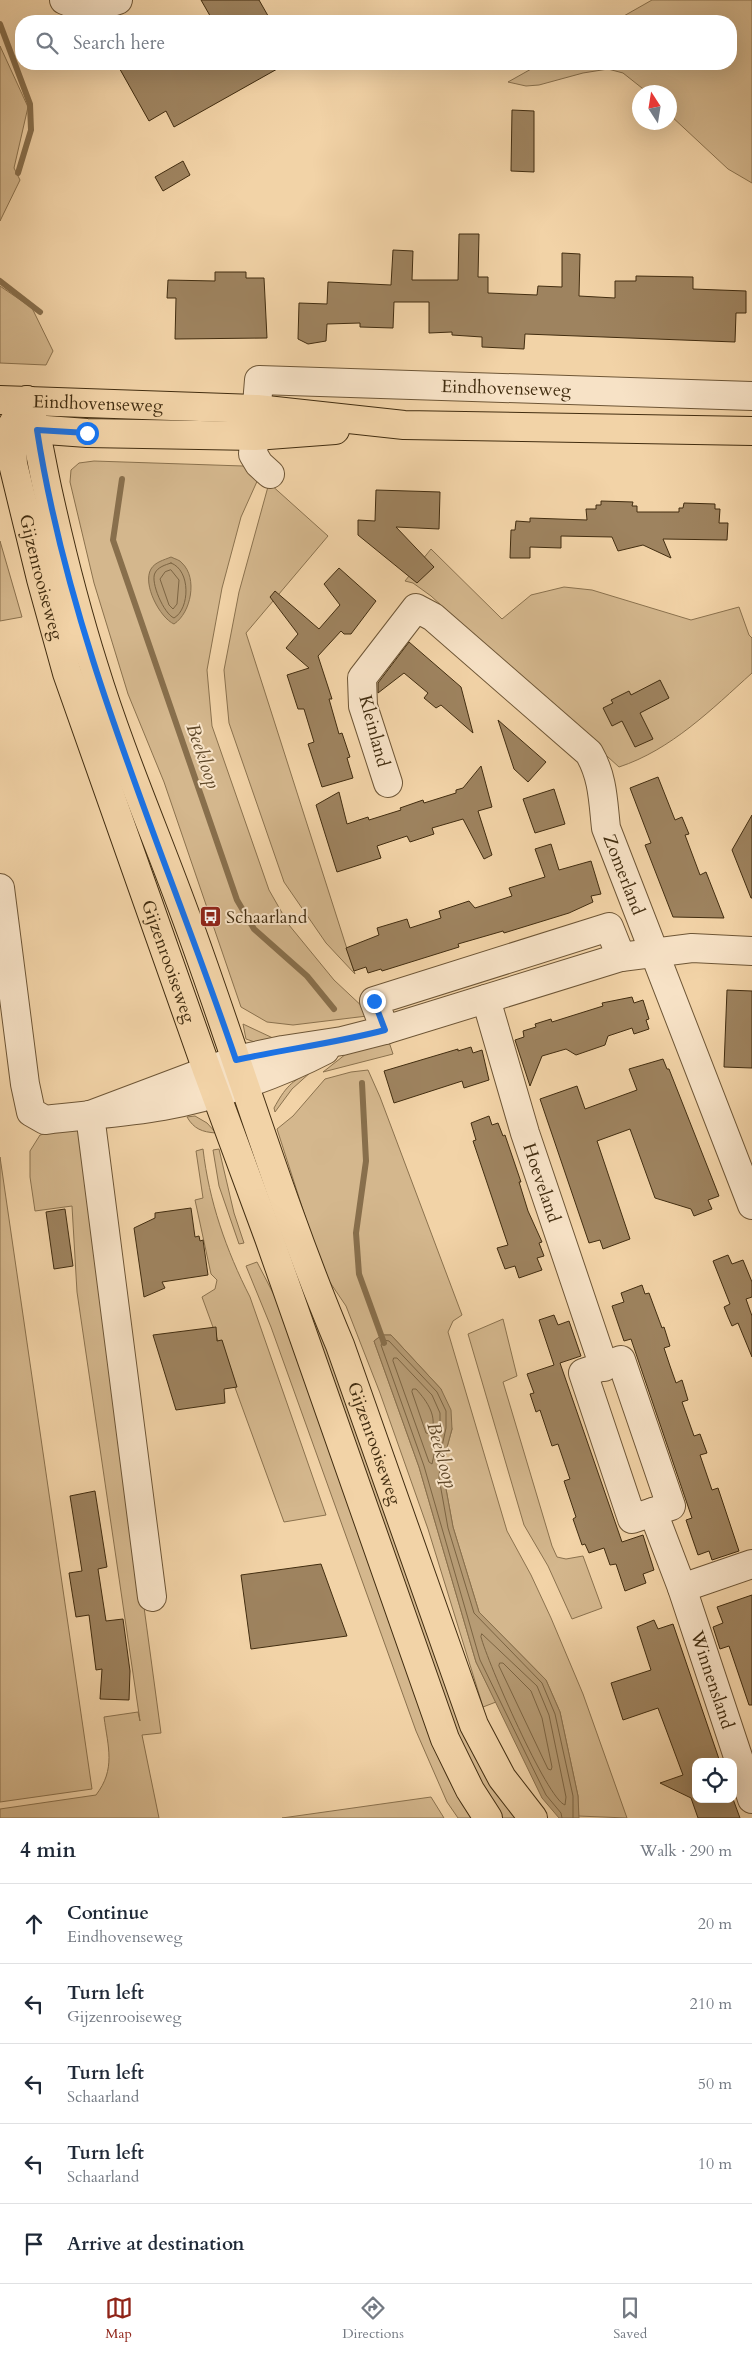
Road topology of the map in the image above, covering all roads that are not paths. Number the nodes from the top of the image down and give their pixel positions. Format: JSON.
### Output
{"nodes":[{"id":1,"x":64,"y":0,"type":"edge"},
{"id":2,"x":118,"y":0,"type":"edge"},
{"id":3,"x":752,"y":396,"type":"edge"},
{"id":4,"x":0,"y":400,"type":"edge"},
{"id":5,"x":27,"y":400,"type":"junction"},
{"id":6,"x":257,"y":409,"type":"junction"},
{"id":7,"x":404,"y":425,"type":"junction"},
{"id":8,"x":16,"y":428,"type":"edge"},
{"id":9,"x":752,"y":432,"type":"edge"},
{"id":10,"x":255,"y":436,"type":"junction"},
{"id":11,"x":270,"y":474,"type":"dead end"},
{"id":12,"x":416,"y":608,"type":"joint"},
{"id":13,"x":388,"y":783,"type":"dead end"},
{"id":14,"x":0,"y":888,"type":"edge"},
{"id":15,"x":654,"y":951,"type":"junction"},
{"id":16,"x":752,"y":951,"type":"edge"},
{"id":17,"x":621,"y":957,"type":"junction"},
{"id":18,"x":486,"y":999,"type":"junction"},
{"id":19,"x":385,"y":1030,"type":"junction"},
{"id":20,"x":239,"y":1072,"type":"junction"},
{"id":21,"x":211,"y":1081,"type":"junction"},
{"id":22,"x":90,"y":1115,"type":"junction"},
{"id":23,"x":752,"y":1205,"type":"edge"},
{"id":24,"x":604,"y":1366,"type":"junction"},
{"id":25,"x":653,"y":1512,"type":"junction"},
{"id":26,"x":752,"y":1564,"type":"edge"},
{"id":27,"x":682,"y":1588,"type":"junction"},
{"id":28,"x":152,"y":1597,"type":"dead end"},
{"id":29,"x":752,"y":1799,"type":"edge"},
{"id":30,"x":488,"y":1818,"type":"edge"},
{"id":31,"x":533,"y":1818,"type":"edge"}],
"edges":[{"from":1,"to":2,"type":"street"},
{"from":3,"to":6,"type":"street","name":"Eindhovenseweg"},
{"from":4,"to":5,"type":"main road","name":"Eindhovenseweg"},
{"from":5,"to":6,"type":"main road","name":"Eindhovenseweg"},
{"from":5,"to":8,"type":"main road"},
{"from":6,"to":7,"type":"main road","name":"Eindhovenseweg"},
{"from":6,"to":10,"type":"street"},
{"from":7,"to":9,"type":"main road","name":"Eindhovenseweg"},
{"from":7,"to":10,"type":"main road","name":"Eindhovenseweg"},
{"from":8,"to":10,"type":"main road","name":"Eindhovenseweg"},
{"from":8,"to":20,"type":"main road","name":"Gijzenrooiseweg"},
{"from":8,"to":21,"type":"main road","name":"Gijzenrooiseweg"},
{"from":10,"to":11,"type":"street"},
{"from":12,"to":13,"type":"street","name":"Kleinland"},
{"from":12,"to":15,"type":"street","name":"Zomerland"},
{"from":14,"to":22,"type":"street"},
{"from":15,"to":16,"type":"street"},
{"from":15,"to":17,"type":"street"},
{"from":15,"to":23,"type":"street","name":"Zomerland"},
{"from":17,"to":18,"type":"street"},
{"from":17,"to":19,"type":"street"},
{"from":18,"to":19,"type":"street"},
{"from":18,"to":24,"type":"street","name":"Hoeveland"},
{"from":19,"to":20,"type":"street"},
{"from":20,"to":21,"type":"street"},
{"from":20,"to":31,"type":"main road","name":"Gijzenrooiseweg"},
{"from":21,"to":22,"type":"street"},
{"from":21,"to":30,"type":"main road","name":"Gijzenrooiseweg"},
{"from":22,"to":28,"type":"street"},
{"from":24,"to":25,"type":"street"},
{"from":24,"to":25,"type":"street"},
{"from":25,"to":27,"type":"street"},
{"from":26,"to":27,"type":"street"},
{"from":27,"to":29,"type":"street","name":"Winnensland"}]}
